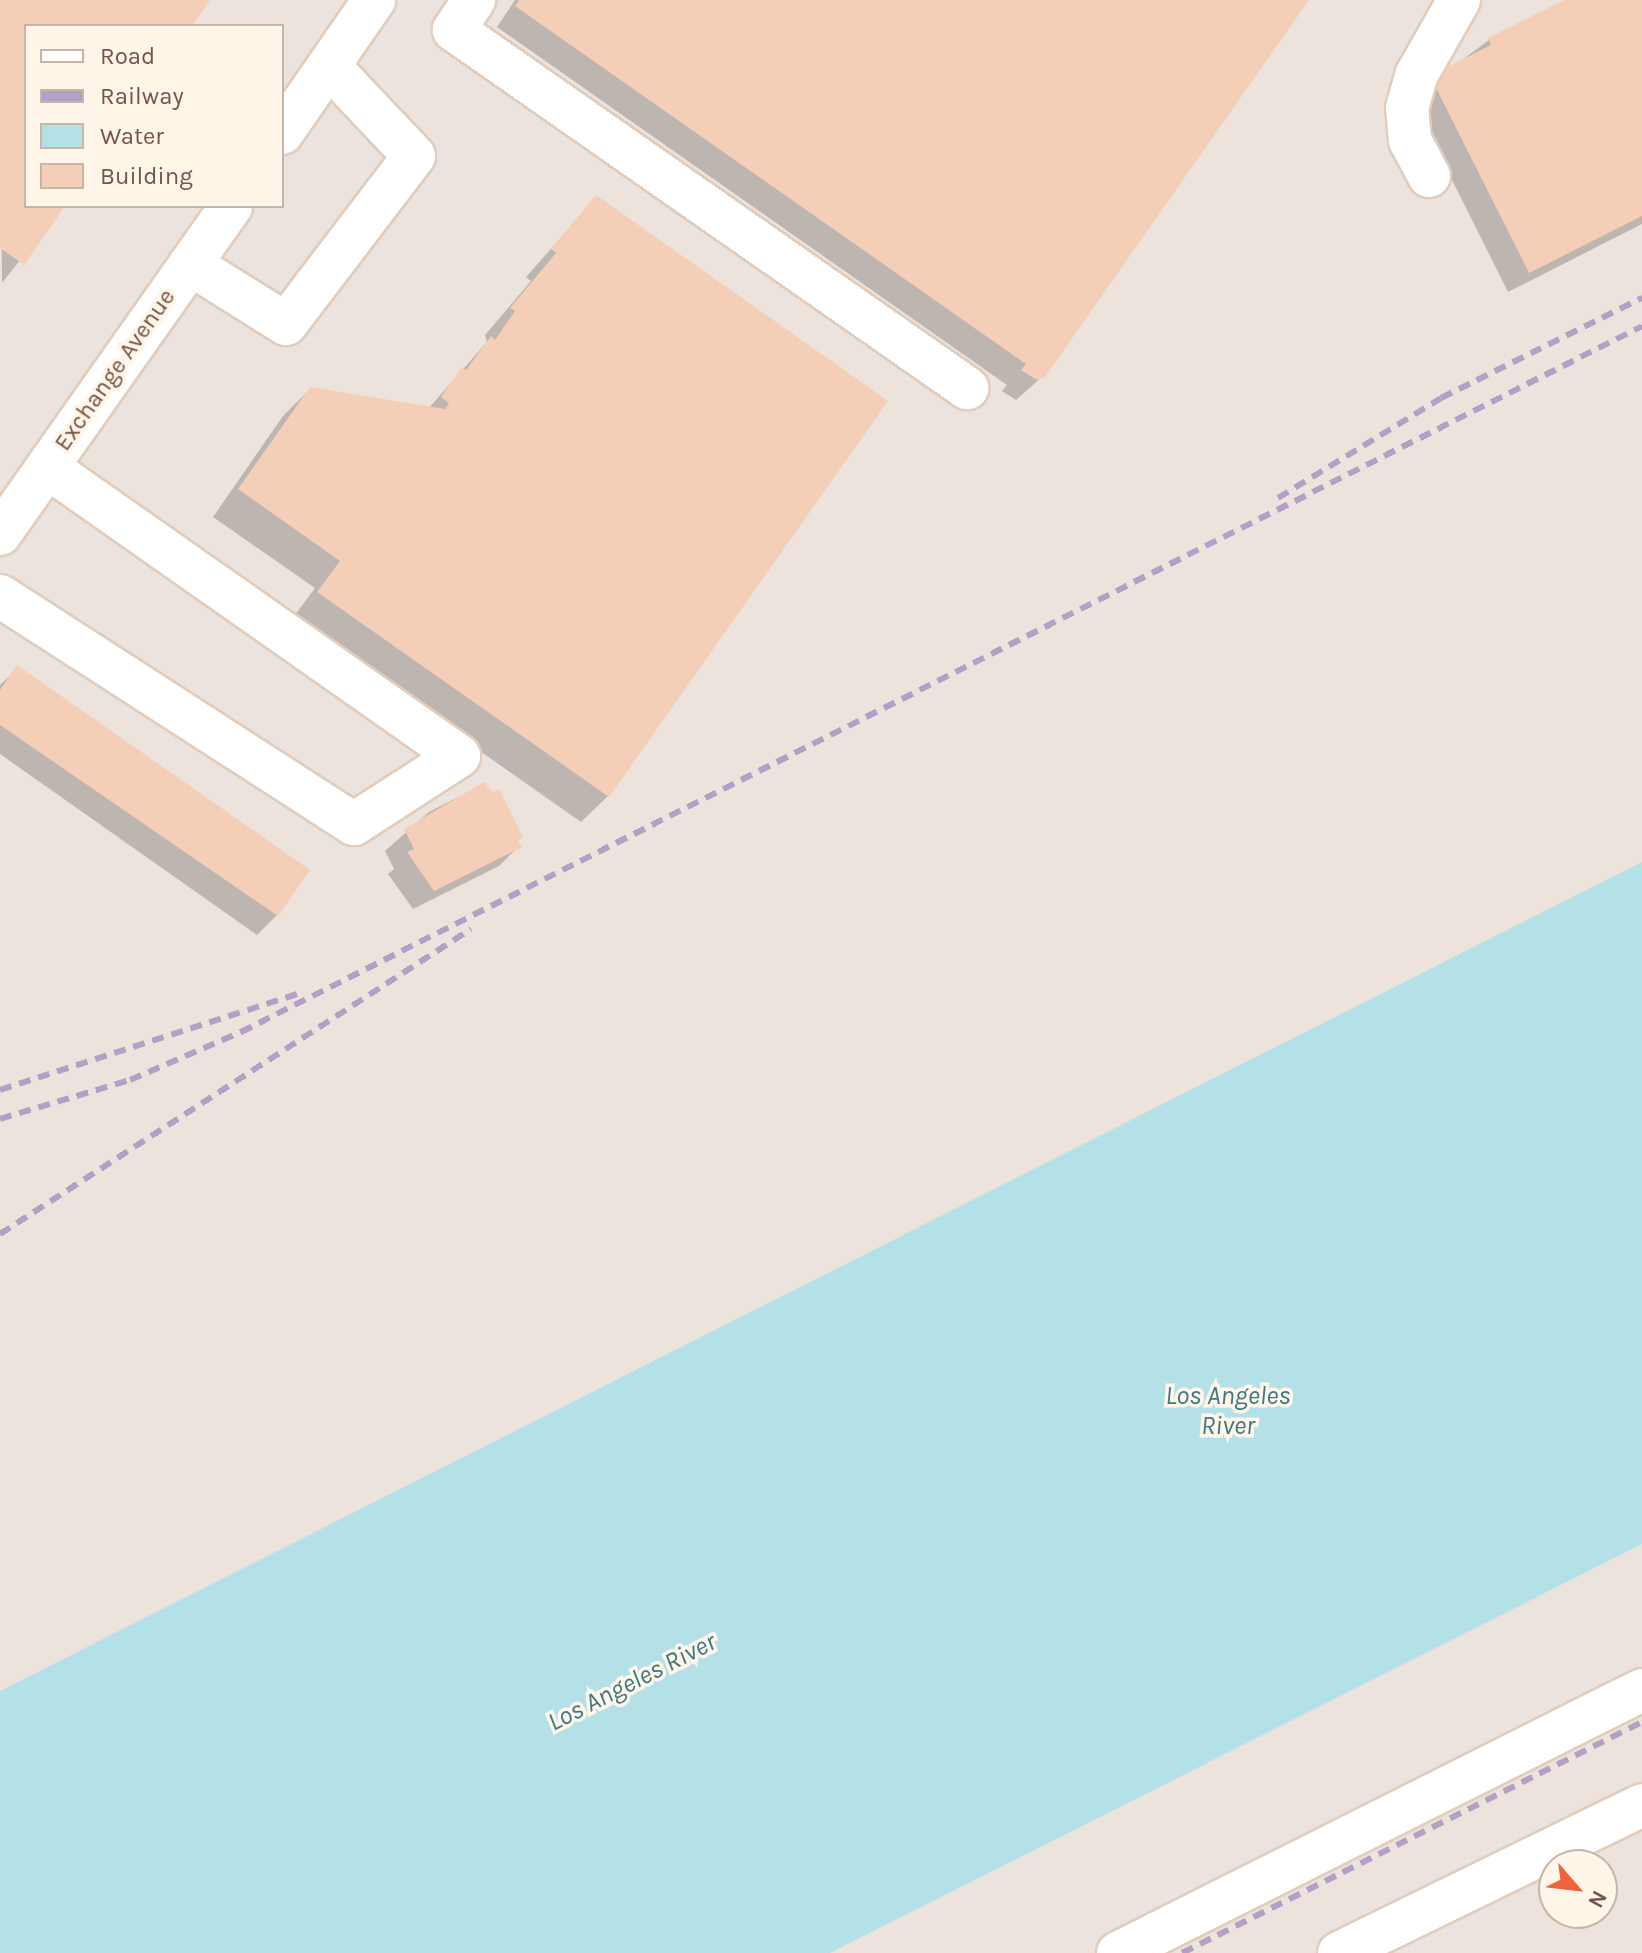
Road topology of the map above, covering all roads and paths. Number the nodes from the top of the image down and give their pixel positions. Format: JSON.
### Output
{"nodes":[{"id":1,"x":374,"y":0,"type":"edge"},
{"id":2,"x":474,"y":0,"type":"edge"},
{"id":3,"x":1459,"y":0,"type":"edge"},
{"id":4,"x":329,"y":66,"type":"junction"},
{"id":5,"x":284,"y":130,"type":"edge"},
{"id":6,"x":1429,"y":176,"type":"dead end"},
{"id":7,"x":230,"y":208,"type":"edge"},
{"id":8,"x":190,"y":264,"type":"junction"},
{"id":9,"x":967,"y":388,"type":"dead end"},
{"id":10,"x":47,"y":467,"type":"junction"},
{"id":11,"x":0,"y":534,"type":"edge"},
{"id":12,"x":0,"y":596,"type":"edge"},
{"id":13,"x":1642,"y":1690,"type":"edge"},
{"id":14,"x":1642,"y":1805,"type":"edge"},
{"id":15,"x":1118,"y":1953,"type":"edge"},
{"id":16,"x":1339,"y":1953,"type":"edge"}],
"edges":[{"from":1,"to":4,"type":"street"},
{"from":2,"to":9,"type":"street"},
{"from":3,"to":6,"type":"street"},
{"from":4,"to":5,"type":"street"},
{"from":4,"to":8,"type":"street"},
{"from":7,"to":8,"type":"street","name":"Exchange Avenue"},
{"from":8,"to":10,"type":"street","name":"Exchange Avenue"},
{"from":10,"to":11,"type":"street","name":"Exchange Avenue"},
{"from":10,"to":12,"type":"street"},
{"from":13,"to":15,"type":"street"},
{"from":14,"to":16,"type":"street"}]}
